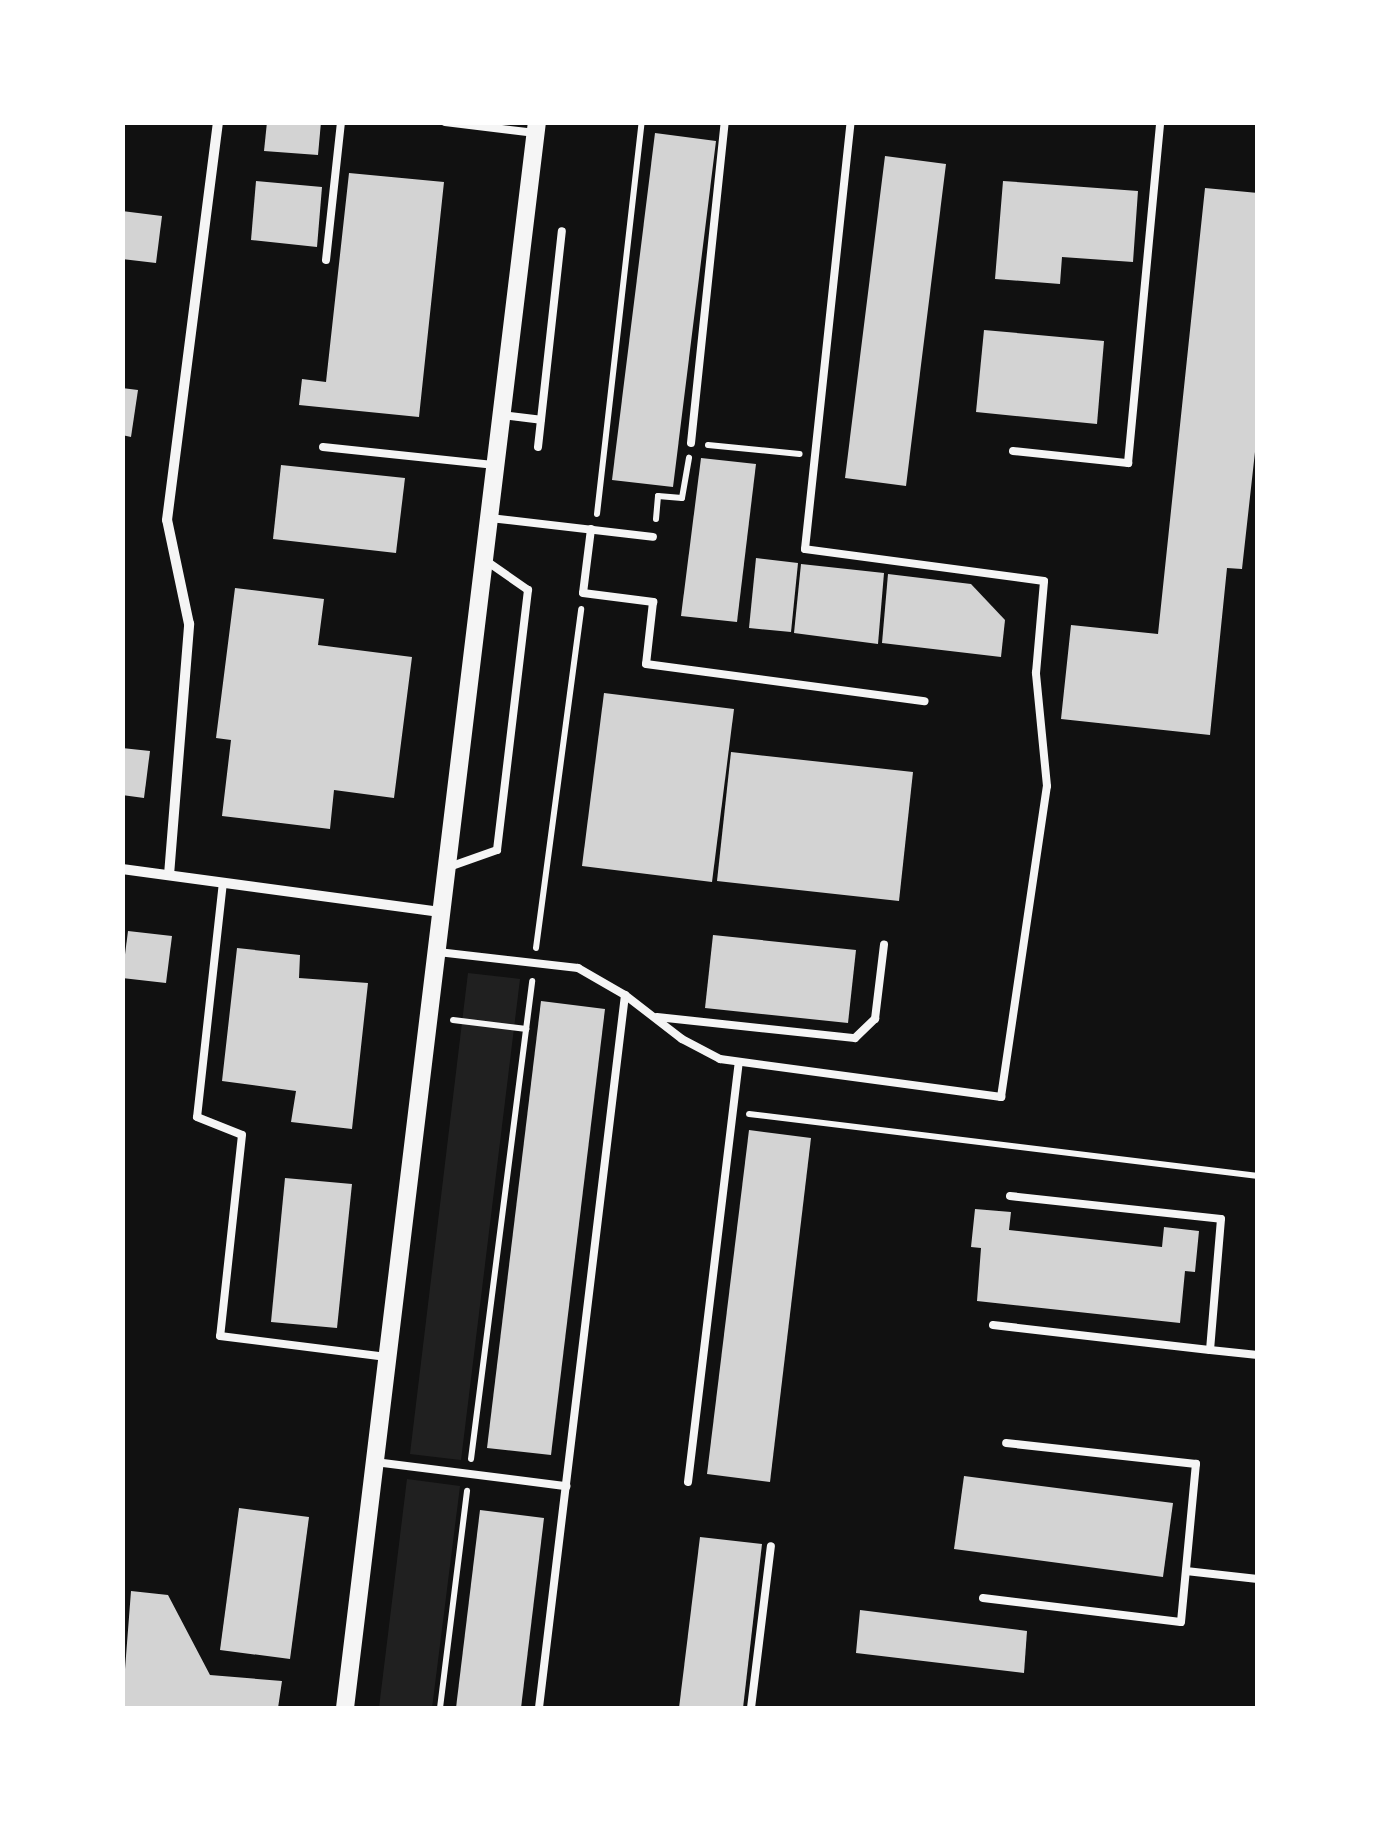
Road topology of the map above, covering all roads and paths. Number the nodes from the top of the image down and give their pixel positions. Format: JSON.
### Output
{"nodes":[{"id":1,"x":218,"y":122,"type":"edge"},
{"id":2,"x":341,"y":122,"type":"edge"},
{"id":3,"x":445,"y":122,"type":"edge"},
{"id":4,"x":642,"y":122,"type":"edge"},
{"id":5,"x":725,"y":122,"type":"edge"},
{"id":6,"x":851,"y":122,"type":"edge"},
{"id":7,"x":1160,"y":122,"type":"edge"},
{"id":8,"x":536,"y":128,"type":"edge"},
{"id":9,"x":562,"y":231,"type":"dead end"},
{"id":10,"x":326,"y":260,"type":"dead end"},
{"id":11,"x":502,"y":415,"type":"junction"},
{"id":12,"x":540,"y":420,"type":"junction"},
{"id":13,"x":691,"y":443,"type":"junction"},
{"id":14,"x":324,"y":447,"type":"dead end"},
{"id":15,"x":538,"y":447,"type":"dead end"},
{"id":16,"x":1013,"y":452,"type":"dead end"},
{"id":17,"x":816,"y":455,"type":"junction"},
{"id":18,"x":496,"y":465,"type":"junction"},
{"id":19,"x":490,"y":518,"type":"junction"},
{"id":20,"x":590,"y":530,"type":"junction"},
{"id":21,"x":654,"y":536,"type":"joint"},
{"id":22,"x":485,"y":560,"type":"junction"},
{"id":23,"x":584,"y":593,"type":"junction"},
{"id":24,"x":925,"y":702,"type":"dead end"},
{"id":25,"x":448,"y":868,"type":"junction"},
{"id":26,"x":122,"y":869,"type":"edge"},
{"id":27,"x":169,"y":875,"type":"junction"},
{"id":28,"x":223,"y":882,"type":"junction"},
{"id":29,"x":443,"y":912,"type":"junction"},
{"id":30,"x":884,"y":945,"type":"dead end"},
{"id":31,"x":438,"y":952,"type":"junction"},
{"id":32,"x":534,"y":962,"type":"junction"},
{"id":33,"x":625,"y":995,"type":"junction"},
{"id":34,"x":653,"y":1016,"type":"junction"},
{"id":35,"x":430,"y":1018,"type":"junction"},
{"id":36,"x":526,"y":1029,"type":"junction"},
{"id":37,"x":739,"y":1063,"type":"junction"},
{"id":38,"x":733,"y":1112,"type":"junction"},
{"id":39,"x":1258,"y":1176,"type":"edge"},
{"id":40,"x":1010,"y":1196,"type":"dead end"},
{"id":41,"x":993,"y":1325,"type":"dead end"},
{"id":42,"x":1210,"y":1350,"type":"junction"},
{"id":43,"x":1258,"y":1355,"type":"edge"},
{"id":44,"x":388,"y":1357,"type":"junction"},
{"id":45,"x":1006,"y":1443,"type":"dead end"},
{"id":46,"x":375,"y":1462,"type":"junction"},
{"id":47,"x":688,"y":1482,"type":"dead end"},
{"id":48,"x":566,"y":1486,"type":"junction"},
{"id":49,"x":771,"y":1546,"type":"dead end"},
{"id":50,"x":1186,"y":1571,"type":"junction"},
{"id":51,"x":1258,"y":1580,"type":"edge"},
{"id":52,"x":983,"y":1598,"type":"dead end"},
{"id":53,"x":345,"y":1708,"type":"edge"},
{"id":54,"x":440,"y":1708,"type":"edge"},
{"id":55,"x":539,"y":1708,"type":"edge"},
{"id":56,"x":751,"y":1708,"type":"edge"}],
"edges":[{"from":1,"to":27,"type":"street"},
{"from":2,"to":10,"type":"lane"},
{"from":3,"to":8,"type":"lane"},
{"from":4,"to":20,"type":"path"},
{"from":5,"to":13,"type":"lane"},
{"from":6,"to":17,"type":"lane"},
{"from":7,"to":16,"type":"lane"},
{"from":8,"to":11,"type":"street"},
{"from":9,"to":12,"type":"lane"},
{"from":11,"to":12,"type":"lane"},
{"from":11,"to":18,"type":"street"},
{"from":12,"to":15,"type":"lane"},
{"from":13,"to":17,"type":"path"},
{"from":13,"to":21,"type":"path"},
{"from":14,"to":18,"type":"lane"},
{"from":17,"to":37,"type":"lane"},
{"from":18,"to":19,"type":"street"},
{"from":19,"to":20,"type":"lane"},
{"from":19,"to":22,"type":"street"},
{"from":20,"to":21,"type":"lane"},
{"from":20,"to":23,"type":"lane"},
{"from":22,"to":25,"type":"street"},
{"from":22,"to":25,"type":"lane"},
{"from":23,"to":24,"type":"lane"},
{"from":23,"to":32,"type":"path"},
{"from":25,"to":29,"type":"street"},
{"from":26,"to":27,"type":"street"},
{"from":27,"to":28,"type":"street"},
{"from":28,"to":29,"type":"street"},
{"from":28,"to":44,"type":"lane"},
{"from":29,"to":31,"type":"street"},
{"from":30,"to":34,"type":"lane"},
{"from":31,"to":32,"type":"lane"},
{"from":31,"to":35,"type":"street"},
{"from":32,"to":33,"type":"lane"},
{"from":32,"to":36,"type":"path"},
{"from":33,"to":34,"type":"lane"},
{"from":33,"to":48,"type":"lane"},
{"from":34,"to":37,"type":"lane"},
{"from":35,"to":36,"type":"path"},
{"from":35,"to":44,"type":"street"},
{"from":36,"to":54,"type":"path"},
{"from":37,"to":38,"type":"lane"},
{"from":38,"to":39,"type":"path"},
{"from":38,"to":47,"type":"lane"},
{"from":40,"to":42,"type":"lane"},
{"from":41,"to":42,"type":"lane"},
{"from":42,"to":43,"type":"lane"},
{"from":44,"to":46,"type":"street"},
{"from":45,"to":50,"type":"lane"},
{"from":46,"to":48,"type":"lane"},
{"from":46,"to":53,"type":"street"},
{"from":48,"to":55,"type":"lane"},
{"from":49,"to":56,"type":"lane"},
{"from":50,"to":51,"type":"lane"},
{"from":50,"to":52,"type":"lane"}]}
